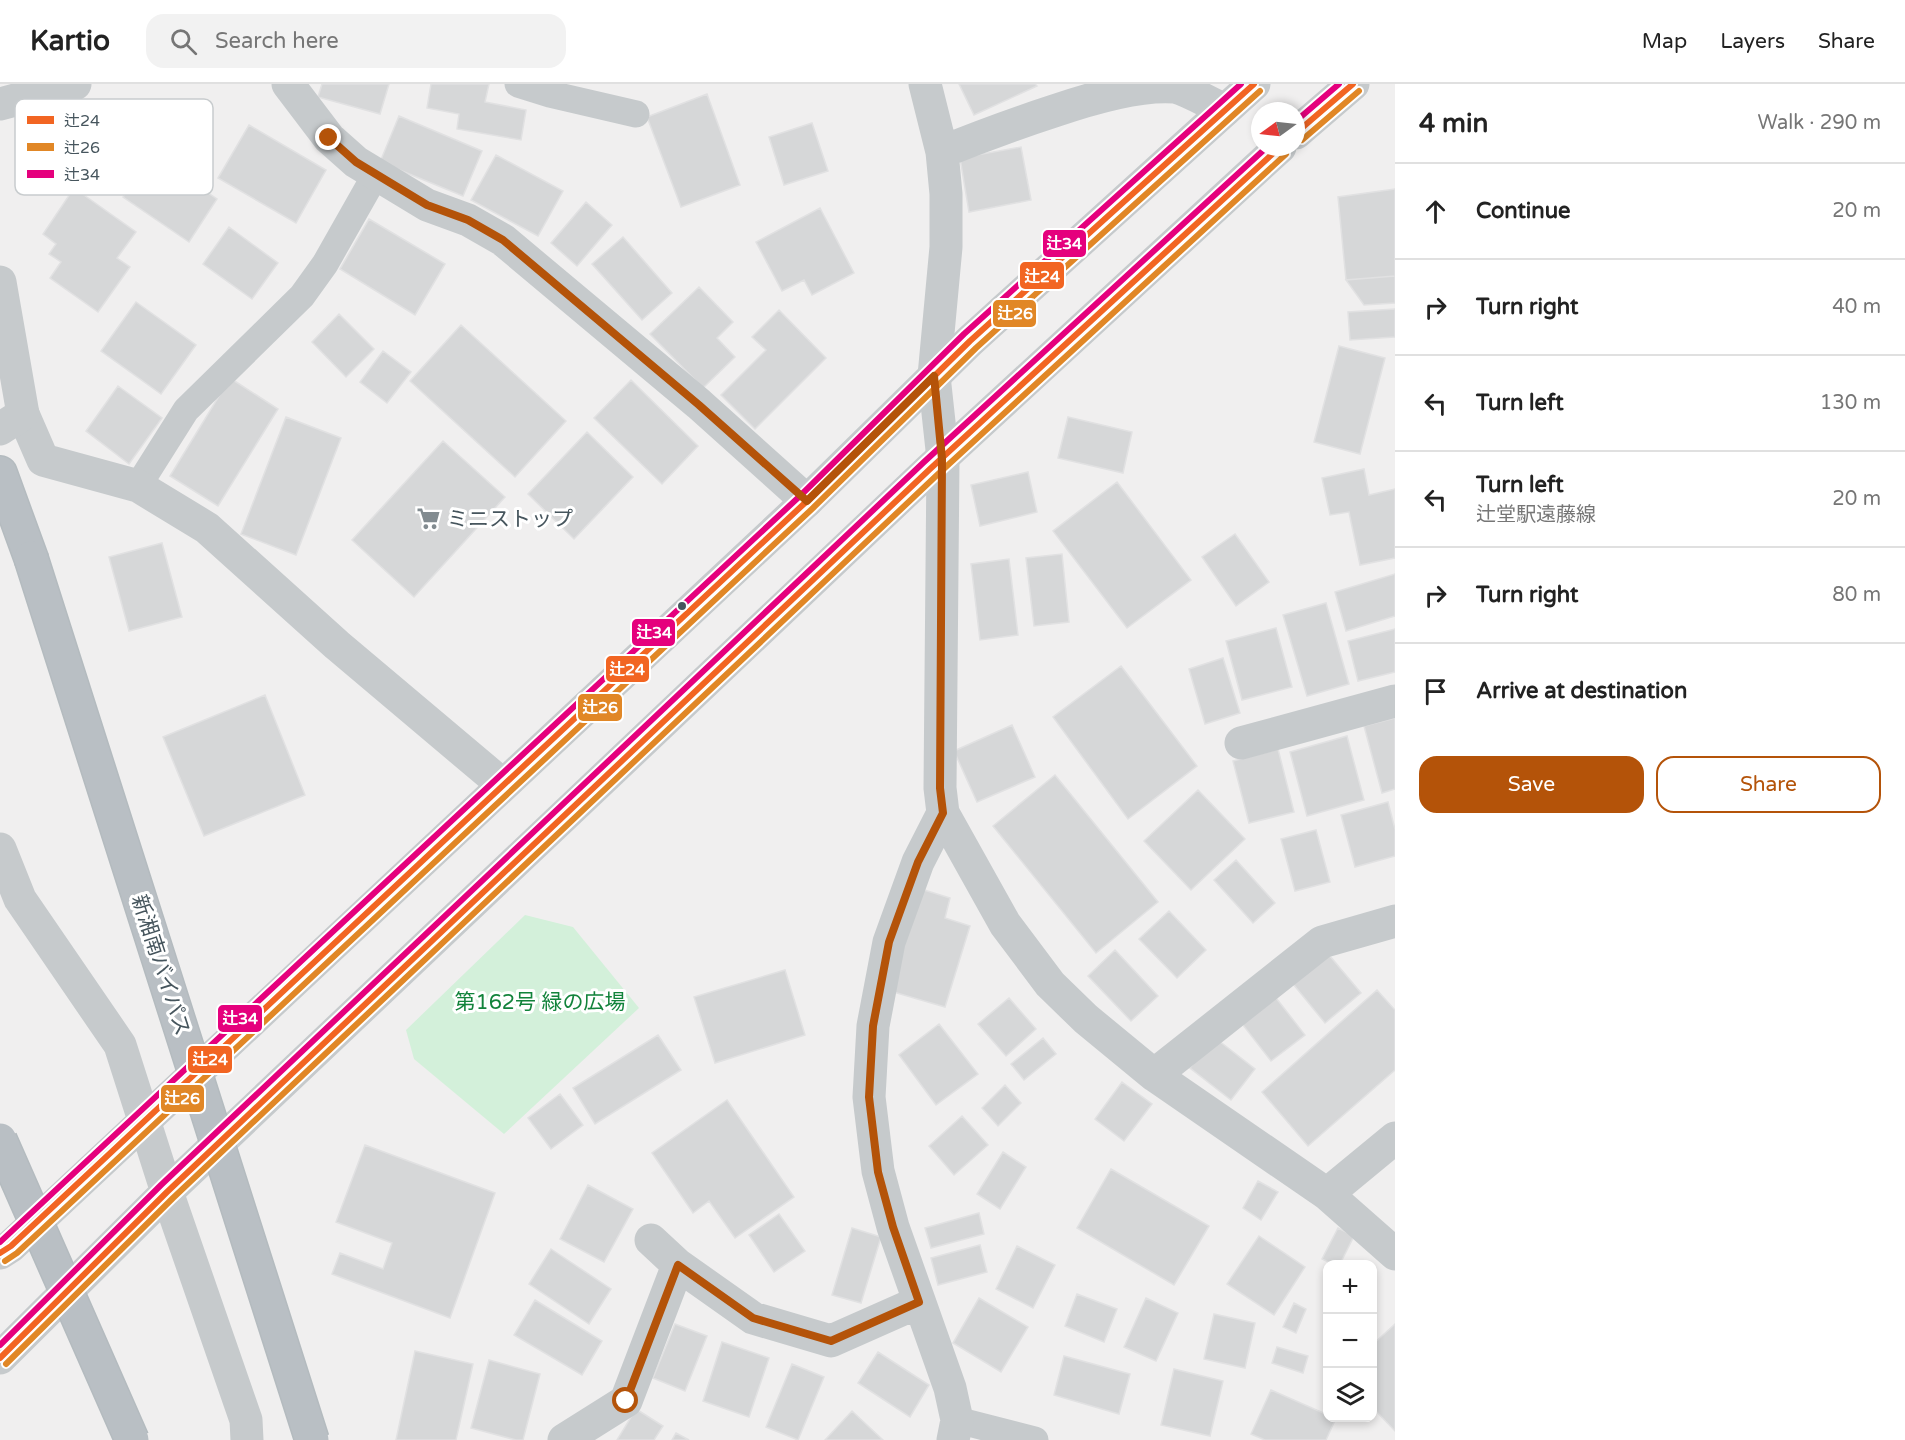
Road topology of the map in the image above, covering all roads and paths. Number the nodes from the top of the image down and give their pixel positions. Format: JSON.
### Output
{"nodes":[{"id":1,"x":75,"y":84,"type":"edge"},
{"id":2,"x":288,"y":84,"type":"edge"},
{"id":3,"x":518,"y":84,"type":"edge"},
{"id":4,"x":925,"y":84,"type":"edge"},
{"id":5,"x":1254,"y":84,"type":"edge"},
{"id":6,"x":1353,"y":84,"type":"edge"},
{"id":7,"x":19,"y":99,"type":"edge"},
{"id":8,"x":15,"y":100,"type":"edge"},
{"id":9,"x":0,"y":104,"type":"edge"},
{"id":10,"x":1225,"y":110,"type":"junction"},
{"id":11,"x":636,"y":114,"type":"dead end"},
{"id":12,"x":1305,"y":125,"type":"edge"},
{"id":13,"x":942,"y":152,"type":"junction"},
{"id":14,"x":1270,"y":156,"type":"edge"},
{"id":15,"x":376,"y":174,"type":"junction"},
{"id":16,"x":0,"y":282,"type":"edge"},
{"id":17,"x":934,"y":376,"type":"junction"},
{"id":18,"x":11,"y":422,"type":"edge"},
{"id":19,"x":942,"y":459,"type":"junction"},
{"id":20,"x":0,"y":473,"type":"edge"},
{"id":21,"x":138,"y":486,"type":"junction"},
{"id":22,"x":807,"y":501,"type":"junction"},
{"id":23,"x":1395,"y":701,"type":"edge"},
{"id":24,"x":1241,"y":743,"type":"dead end"},
{"id":25,"x":503,"y":785,"type":"junction"},
{"id":26,"x":943,"y":813,"type":"junction"},
{"id":27,"x":0,"y":849,"type":"edge"},
{"id":28,"x":1395,"y":921,"type":"edge"},
{"id":29,"x":1154,"y":1075,"type":"junction"},
{"id":30,"x":144,"y":1120,"type":"junction"},
{"id":31,"x":1395,"y":1137,"type":"edge"},
{"id":32,"x":0,"y":1140,"type":"edge"},
{"id":33,"x":167,"y":1192,"type":"junction"},
{"id":34,"x":1327,"y":1194,"type":"junction"},
{"id":35,"x":651,"y":1240,"type":"dead end"},
{"id":36,"x":0,"y":1253,"type":"edge"},
{"id":37,"x":1395,"y":1254,"type":"edge"},
{"id":38,"x":678,"y":1265,"type":"junction"},
{"id":39,"x":919,"y":1302,"type":"junction"},
{"id":40,"x":0,"y":1358,"type":"edge"},
{"id":41,"x":955,"y":1430,"type":"edge"},
{"id":42,"x":255,"y":1433,"type":"edge"},
{"id":43,"x":132,"y":1440,"type":"edge"},
{"id":44,"x":312,"y":1440,"type":"edge"},
{"id":45,"x":564,"y":1440,"type":"edge"},
{"id":46,"x":1035,"y":1440,"type":"edge"}],
"edges":[{"from":1,"to":7,"type":"street"},
{"from":2,"to":15,"type":"street"},
{"from":3,"to":11,"type":"lane"},
{"from":4,"to":13,"type":"street"},
{"from":5,"to":10,"type":"street"},
{"from":6,"to":12,"type":"street"},
{"from":8,"to":9,"type":"street"},
{"from":10,"to":13,"type":"street"},
{"from":10,"to":17,"type":"street"},
{"from":13,"to":17,"type":"street"},
{"from":14,"to":19,"type":"street"},
{"from":15,"to":21,"type":"lane"},
{"from":15,"to":22,"type":"street"},
{"from":16,"to":18,"type":"street"},
{"from":17,"to":19,"type":"street"},
{"from":17,"to":22,"type":"street"},
{"from":18,"to":21,"type":"street"},
{"from":19,"to":26,"type":"street"},
{"from":19,"to":33,"type":"street"},
{"from":20,"to":44,"type":"highway","name":"新湘南バイパス","bridge":true},
{"from":21,"to":25,"type":"street"},
{"from":22,"to":25,"type":"street"},
{"from":23,"to":24,"type":"street"},
{"from":25,"to":30,"type":"street"},
{"from":26,"to":29,"type":"street"},
{"from":26,"to":39,"type":"street"},
{"from":27,"to":30,"type":"street"},
{"from":28,"to":29,"type":"street"},
{"from":29,"to":34,"type":"street"},
{"from":30,"to":33,"type":"street"},
{"from":30,"to":36,"type":"street"},
{"from":31,"to":34,"type":"street"},
{"from":32,"to":43,"type":"highway","bridge":true},
{"from":33,"to":40,"type":"street"},
{"from":33,"to":42,"type":"street"},
{"from":34,"to":37,"type":"street"},
{"from":35,"to":38,"type":"street"},
{"from":38,"to":39,"type":"street"},
{"from":38,"to":45,"type":"street"},
{"from":39,"to":41,"type":"street"},
{"from":41,"to":46,"type":"lane"}]}
